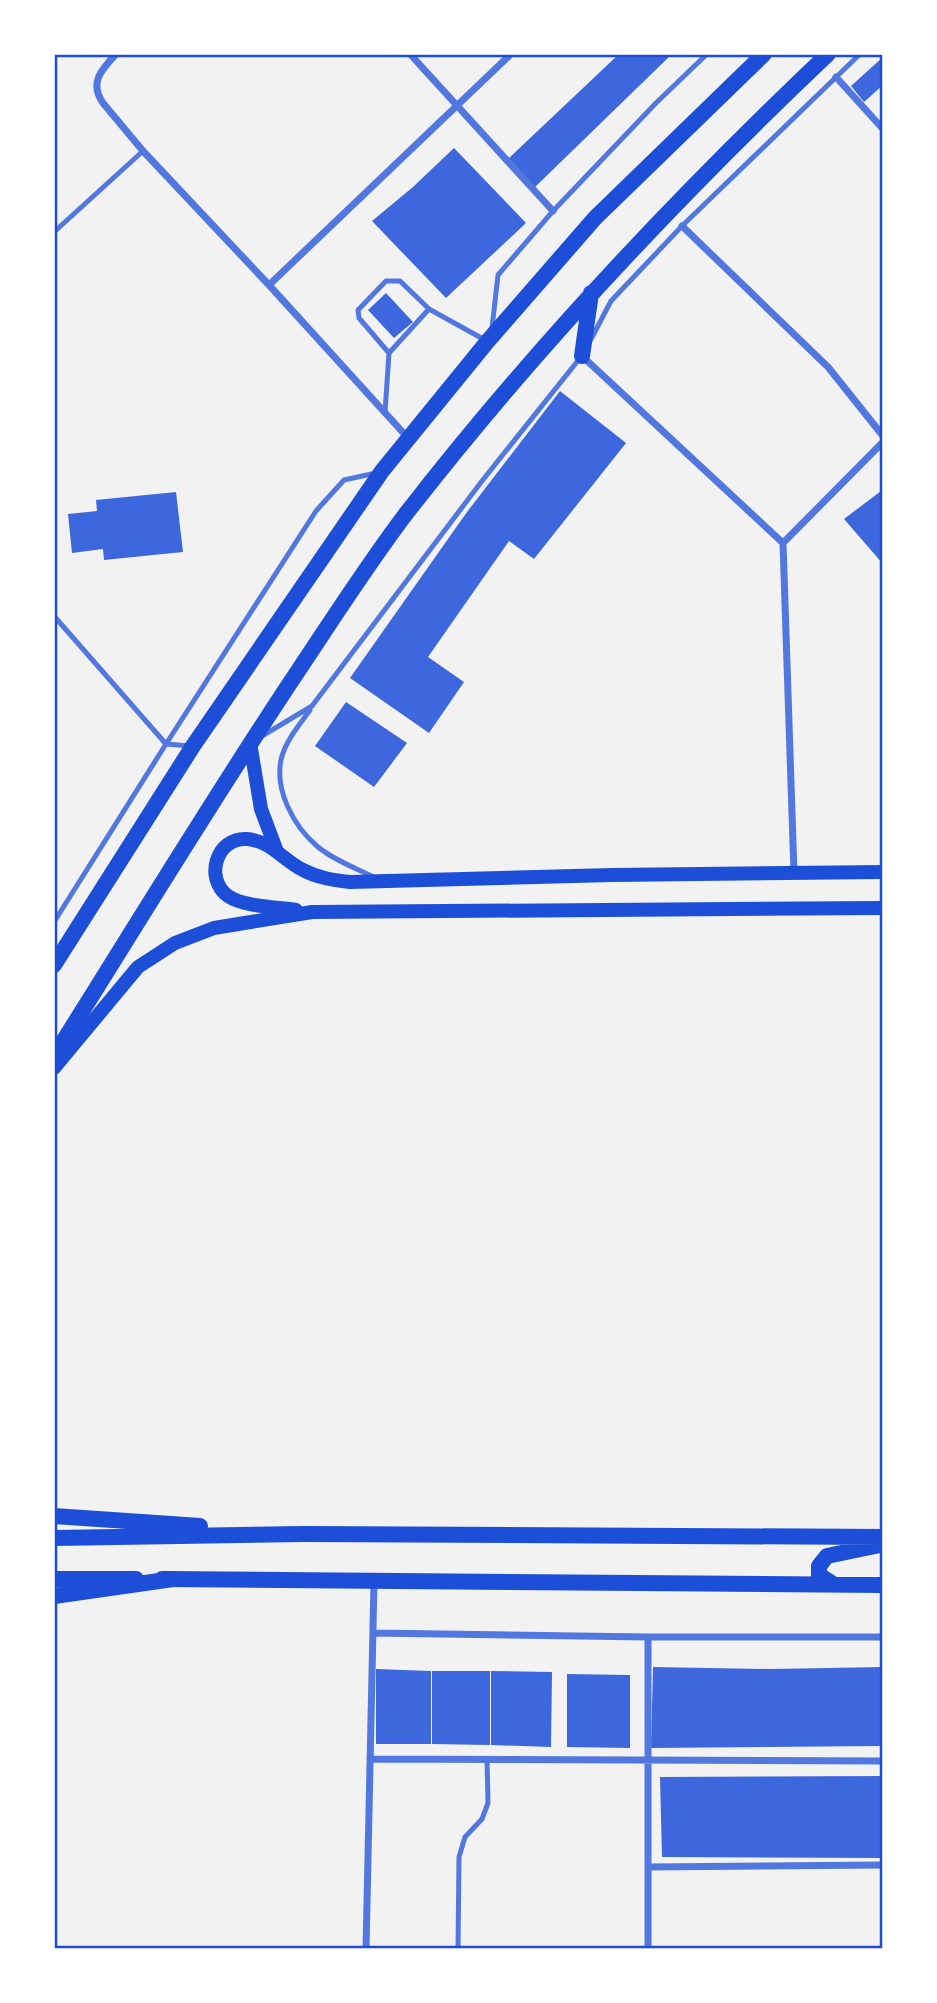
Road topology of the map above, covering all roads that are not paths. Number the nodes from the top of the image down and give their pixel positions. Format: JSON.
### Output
{"nodes":[{"id":1,"x":116,"y":54,"type":"edge"},
{"id":2,"x":410,"y":54,"type":"edge"},
{"id":3,"x":511,"y":54,"type":"edge"},
{"id":4,"x":706,"y":54,"type":"edge"},
{"id":5,"x":764,"y":54,"type":"edge"},
{"id":6,"x":828,"y":54,"type":"edge"},
{"id":7,"x":860,"y":54,"type":"edge"},
{"id":8,"x":836,"y":77,"type":"junction"},
{"id":9,"x":457,"y":107,"type":"junction"},
{"id":10,"x":883,"y":129,"type":"edge"},
{"id":11,"x":143,"y":151,"type":"junction"},
{"id":12,"x":553,"y":211,"type":"junction"},
{"id":13,"x":682,"y":226,"type":"junction"},
{"id":14,"x":54,"y":232,"type":"edge"},
{"id":15,"x":269,"y":285,"type":"junction"},
{"id":16,"x":591,"y":293,"type":"junction"},
{"id":17,"x":429,"y":309,"type":"junction"},
{"id":18,"x":489,"y":340,"type":"junction"},
{"id":19,"x":389,"y":353,"type":"junction"},
{"id":20,"x":582,"y":356,"type":"junction"},
{"id":21,"x":385,"y":412,"type":"junction"},
{"id":22,"x":883,"y":436,"type":"edge"},
{"id":23,"x":408,"y":439,"type":"junction"},
{"id":24,"x":883,"y":442,"type":"edge"},
{"id":25,"x":382,"y":471,"type":"junction"},
{"id":26,"x":783,"y":543,"type":"junction"},
{"id":27,"x":54,"y":615,"type":"edge"},
{"id":28,"x":312,"y":706,"type":"junction"},
{"id":29,"x":250,"y":743,"type":"junction"},
{"id":30,"x":166,"y":744,"type":"junction"},
{"id":31,"x":193,"y":746,"type":"junction"},
{"id":32,"x":276,"y":849,"type":"junction"},
{"id":33,"x":883,"y":872,"type":"edge"},
{"id":34,"x":794,"y":873,"type":"junction"},
{"id":35,"x":380,"y":880,"type":"junction"},
{"id":36,"x":883,"y":908,"type":"edge"},
{"id":37,"x":312,"y":912,"type":"junction"},
{"id":38,"x":54,"y":922,"type":"edge"},
{"id":39,"x":54,"y":965,"type":"edge"},
{"id":40,"x":54,"y":1056,"type":"edge"},
{"id":41,"x":54,"y":1068,"type":"edge"},
{"id":42,"x":54,"y":1516,"type":"edge"},
{"id":43,"x":304,"y":1534,"type":"junction"},
{"id":44,"x":883,"y":1537,"type":"edge"},
{"id":45,"x":54,"y":1538,"type":"edge"},
{"id":46,"x":883,"y":1544,"type":"edge"},
{"id":47,"x":54,"y":1579,"type":"edge"},
{"id":48,"x":173,"y":1579,"type":"junction"},
{"id":49,"x":374,"y":1580,"type":"junction"},
{"id":50,"x":833,"y":1584,"type":"junction"},
{"id":51,"x":883,"y":1585,"type":"edge"},
{"id":52,"x":54,"y":1597,"type":"edge"},
{"id":53,"x":373,"y":1633,"type":"junction"},
{"id":54,"x":648,"y":1637,"type":"junction"},
{"id":55,"x":883,"y":1637,"type":"edge"},
{"id":56,"x":370,"y":1759,"type":"junction"},
{"id":57,"x":487,"y":1759,"type":"junction"},
{"id":58,"x":647,"y":1760,"type":"junction"},
{"id":59,"x":883,"y":1761,"type":"edge"},
{"id":60,"x":883,"y":1866,"type":"edge"},
{"id":61,"x":649,"y":1867,"type":"junction"},
{"id":62,"x":366,"y":1949,"type":"edge"},
{"id":63,"x":458,"y":1949,"type":"edge"},
{"id":64,"x":648,"y":1949,"type":"edge"}],
"edges":[{"from":1,"to":11,"type":"street"},
{"from":2,"to":9,"type":"street"},
{"from":3,"to":9,"type":"street"},
{"from":4,"to":12,"type":"lane"},
{"from":5,"to":18,"type":"main road"},
{"from":6,"to":16,"type":"main road"},
{"from":7,"to":8,"type":"lane"},
{"from":8,"to":10,"type":"street"},
{"from":8,"to":13,"type":"lane"},
{"from":9,"to":12,"type":"street"},
{"from":9,"to":15,"type":"street"},
{"from":11,"to":14,"type":"lane"},
{"from":11,"to":15,"type":"street"},
{"from":12,"to":18,"type":"lane"},
{"from":13,"to":20,"type":"lane"},
{"from":13,"to":22,"type":"street"},
{"from":15,"to":21,"type":"street"},
{"from":16,"to":20,"type":"main road"},
{"from":16,"to":29,"type":"main road"},
{"from":17,"to":18,"type":"lane"},
{"from":17,"to":19,"type":"lane"},
{"from":17,"to":19,"type":"lane"},
{"from":18,"to":23,"type":"main road"},
{"from":19,"to":21,"type":"lane"},
{"from":20,"to":26,"type":"street"},
{"from":20,"to":28,"type":"lane"},
{"from":21,"to":23,"type":"street"},
{"from":23,"to":25,"type":"main road"},
{"from":24,"to":26,"type":"street"},
{"from":25,"to":30,"type":"lane"},
{"from":25,"to":31,"type":"main road"},
{"from":26,"to":34,"type":"street"},
{"from":27,"to":30,"type":"lane"},
{"from":28,"to":29,"type":"lane"},
{"from":28,"to":35,"type":"lane"},
{"from":29,"to":32,"type":"main road"},
{"from":29,"to":40,"type":"main road"},
{"from":30,"to":31,"type":"lane"},
{"from":30,"to":38,"type":"lane"},
{"from":31,"to":39,"type":"main road"},
{"from":32,"to":35,"type":"main road"},
{"from":32,"to":37,"type":"main road"},
{"from":33,"to":34,"type":"main road"},
{"from":34,"to":35,"type":"main road"},
{"from":36,"to":37,"type":"main road"},
{"from":37,"to":41,"type":"main road"},
{"from":42,"to":43,"type":"main road"},
{"from":43,"to":44,"type":"main road"},
{"from":43,"to":45,"type":"main road"},
{"from":46,"to":50,"type":"main road"},
{"from":47,"to":48,"type":"main road"},
{"from":48,"to":49,"type":"main road"},
{"from":48,"to":52,"type":"main road"},
{"from":49,"to":50,"type":"main road"},
{"from":49,"to":53,"type":"street"},
{"from":50,"to":51,"type":"main road"},
{"from":53,"to":54,"type":"street"},
{"from":53,"to":56,"type":"street"},
{"from":54,"to":55,"type":"street"},
{"from":54,"to":58,"type":"street"},
{"from":56,"to":57,"type":"street"},
{"from":56,"to":62,"type":"street"},
{"from":57,"to":58,"type":"street"},
{"from":57,"to":63,"type":"lane"},
{"from":58,"to":59,"type":"street"},
{"from":58,"to":61,"type":"street"},
{"from":60,"to":61,"type":"street"},
{"from":61,"to":64,"type":"street"}]}
